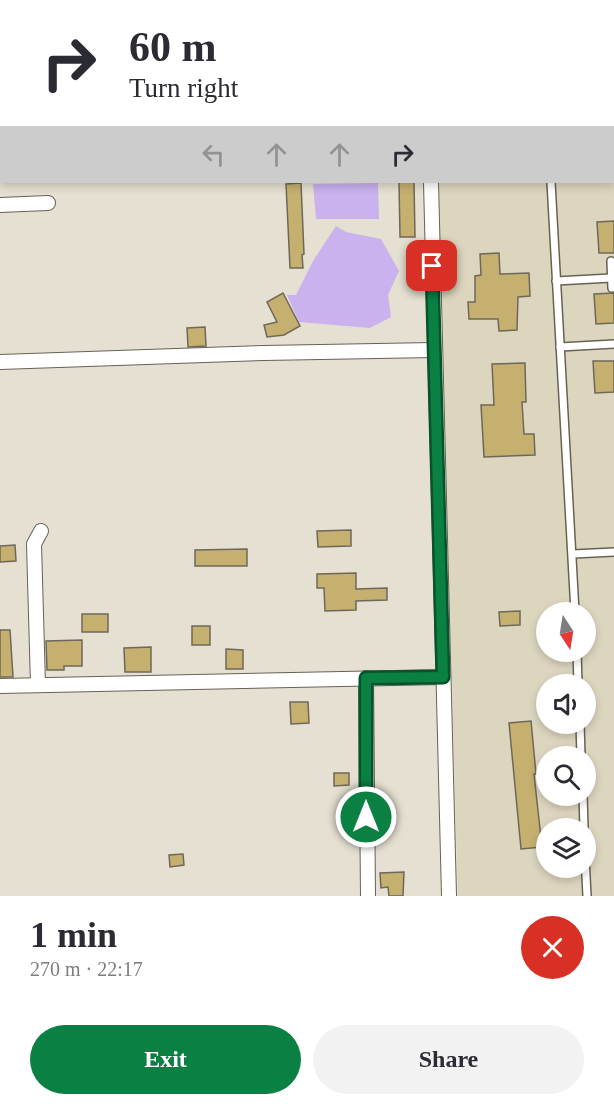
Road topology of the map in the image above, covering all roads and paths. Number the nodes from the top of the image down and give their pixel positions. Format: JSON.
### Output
{"nodes":[{"id":1,"x":431,"y":183,"type":"edge"},
{"id":2,"x":551,"y":183,"type":"edge"},
{"id":3,"x":48,"y":203,"type":"dead end"},
{"id":4,"x":0,"y":205,"type":"edge"},
{"id":5,"x":611,"y":261,"type":"dead end"},
{"id":6,"x":611,"y":278,"type":"junction"},
{"id":7,"x":556,"y":281,"type":"junction"},
{"id":8,"x":612,"y":288,"type":"dead end"},
{"id":9,"x":614,"y":344,"type":"edge"},
{"id":10,"x":560,"y":347,"type":"junction"},
{"id":11,"x":434,"y":350,"type":"junction"},
{"id":12,"x":0,"y":362,"type":"edge"},
{"id":13,"x":41,"y":531,"type":"dead end"},
{"id":14,"x":614,"y":552,"type":"edge"},
{"id":15,"x":573,"y":554,"type":"junction"},
{"id":16,"x":575,"y":602,"type":"edge"},
{"id":17,"x":443,"y":677,"type":"junction"},
{"id":18,"x":366,"y":678,"type":"junction"},
{"id":19,"x":0,"y":686,"type":"edge"},
{"id":20,"x":38,"y":686,"type":"junction"},
{"id":21,"x":586,"y":878,"type":"edge"},
{"id":22,"x":368,"y":896,"type":"edge"},
{"id":23,"x":449,"y":896,"type":"edge"},
{"id":24,"x":586,"y":896,"type":"edge"}],
"edges":[{"from":1,"to":11,"type":"street"},
{"from":2,"to":7,"type":"lane"},
{"from":3,"to":4,"type":"street"},
{"from":5,"to":6,"type":"lane"},
{"from":6,"to":7,"type":"lane"},
{"from":6,"to":8,"type":"lane"},
{"from":7,"to":10,"type":"lane"},
{"from":9,"to":10,"type":"lane"},
{"from":10,"to":15,"type":"lane"},
{"from":11,"to":12,"type":"street"},
{"from":11,"to":17,"type":"street"},
{"from":13,"to":20,"type":"street"},
{"from":14,"to":15,"type":"lane"},
{"from":15,"to":16,"type":"lane"},
{"from":17,"to":18,"type":"street"},
{"from":17,"to":23,"type":"street"},
{"from":18,"to":20,"type":"street"},
{"from":18,"to":22,"type":"street"},
{"from":19,"to":20,"type":"street"},
{"from":21,"to":24,"type":"lane"}]}
